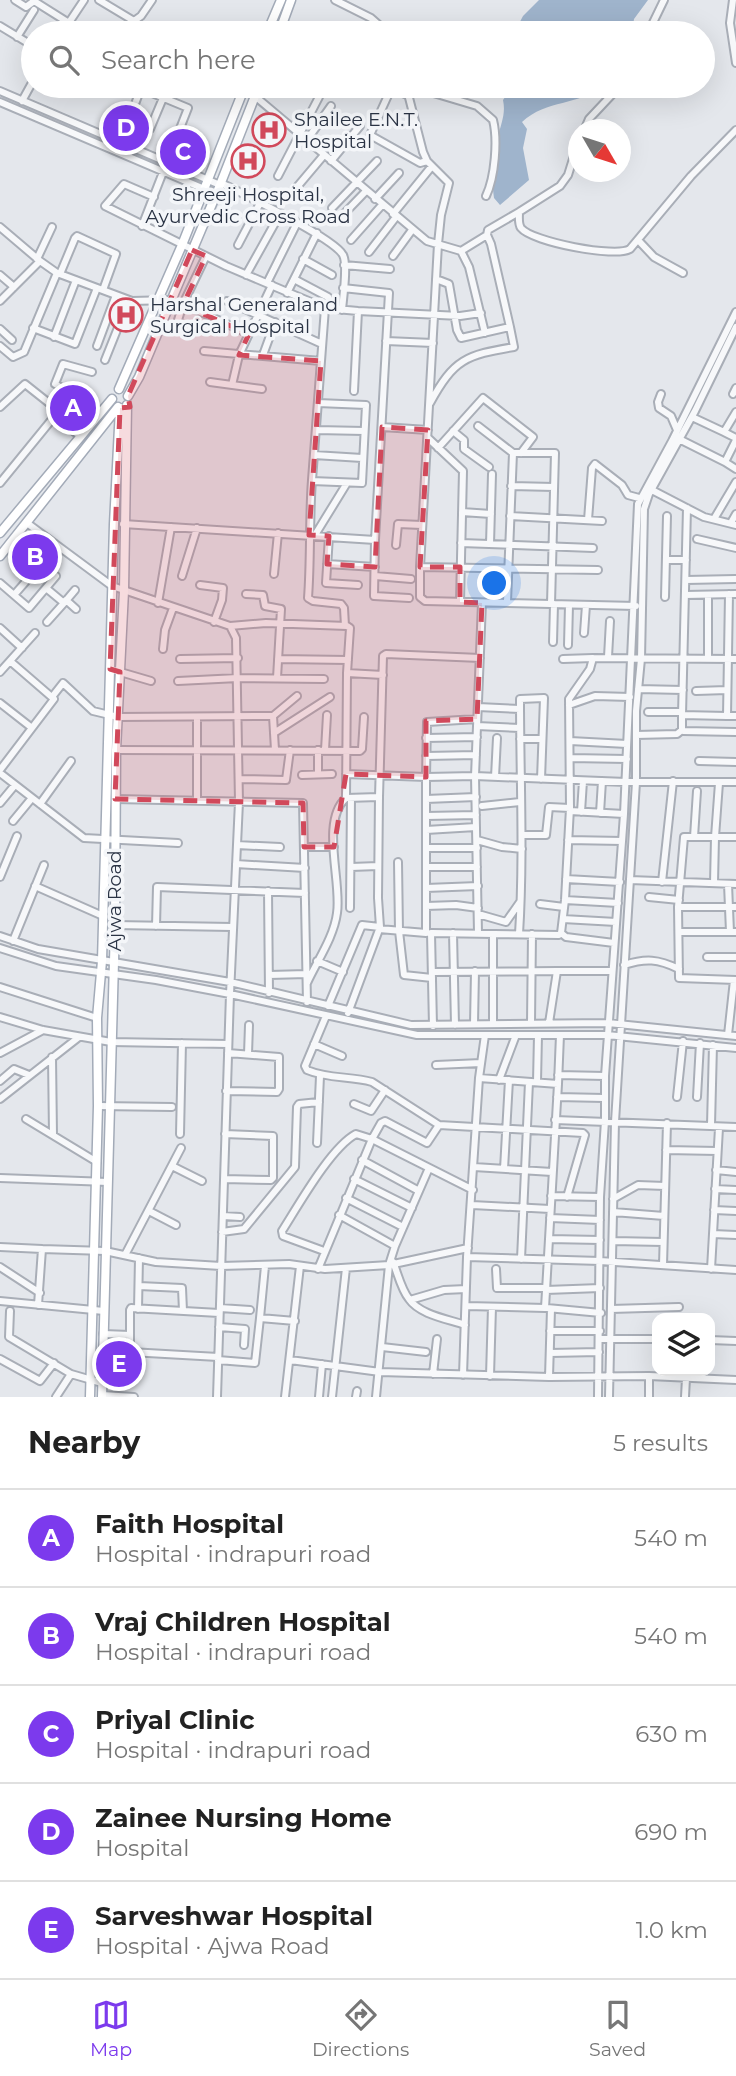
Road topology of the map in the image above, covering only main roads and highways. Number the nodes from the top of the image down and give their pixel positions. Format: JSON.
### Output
{"nodes":[{"id":1,"x":281,"y":0,"type":"edge"},
{"id":2,"x":291,"y":0,"type":"edge"},
{"id":3,"x":272,"y":21,"type":"edge"},
{"id":4,"x":283,"y":21,"type":"edge"},
{"id":5,"x":240,"y":98,"type":"edge"},
{"id":6,"x":255,"y":98,"type":"edge"},
{"id":7,"x":119,"y":389,"type":"junction"},
{"id":8,"x":112,"y":399,"type":"junction"},
{"id":9,"x":123,"y":404,"type":"junction"},
{"id":10,"x":0,"y":533,"type":"edge"},
{"id":11,"x":0,"y":556,"type":"edge"},
{"id":12,"x":113,"y":716,"type":"junction"},
{"id":13,"x":110,"y":840,"type":"junction"},
{"id":14,"x":102,"y":1396,"type":"edge"},
{"id":15,"x":90,"y":1397,"type":"edge"}],
"edges":[{"from":1,"to":3,"type":"main road"},
{"from":2,"to":4,"type":"main road"},
{"from":5,"to":7,"type":"main road"},
{"from":6,"to":9,"type":"main road"},
{"from":7,"to":8,"type":"main road"},
{"from":7,"to":9,"type":"main road"},
{"from":8,"to":9,"type":"main road"},
{"from":8,"to":10,"type":"main road"},
{"from":9,"to":11,"type":"main road"},
{"from":9,"to":12,"type":"main road","name":"Ajwa Road"},
{"from":9,"to":12,"type":"main road","name":"Ajwa Road"},
{"from":12,"to":13,"type":"main road","name":"Ajwa Road"},
{"from":12,"to":13,"type":"main road","name":"Ajwa Road"},
{"from":13,"to":14,"type":"main road","name":"Ajwa Road"},
{"from":13,"to":15,"type":"main road","name":"Ajwa Road"}]}
